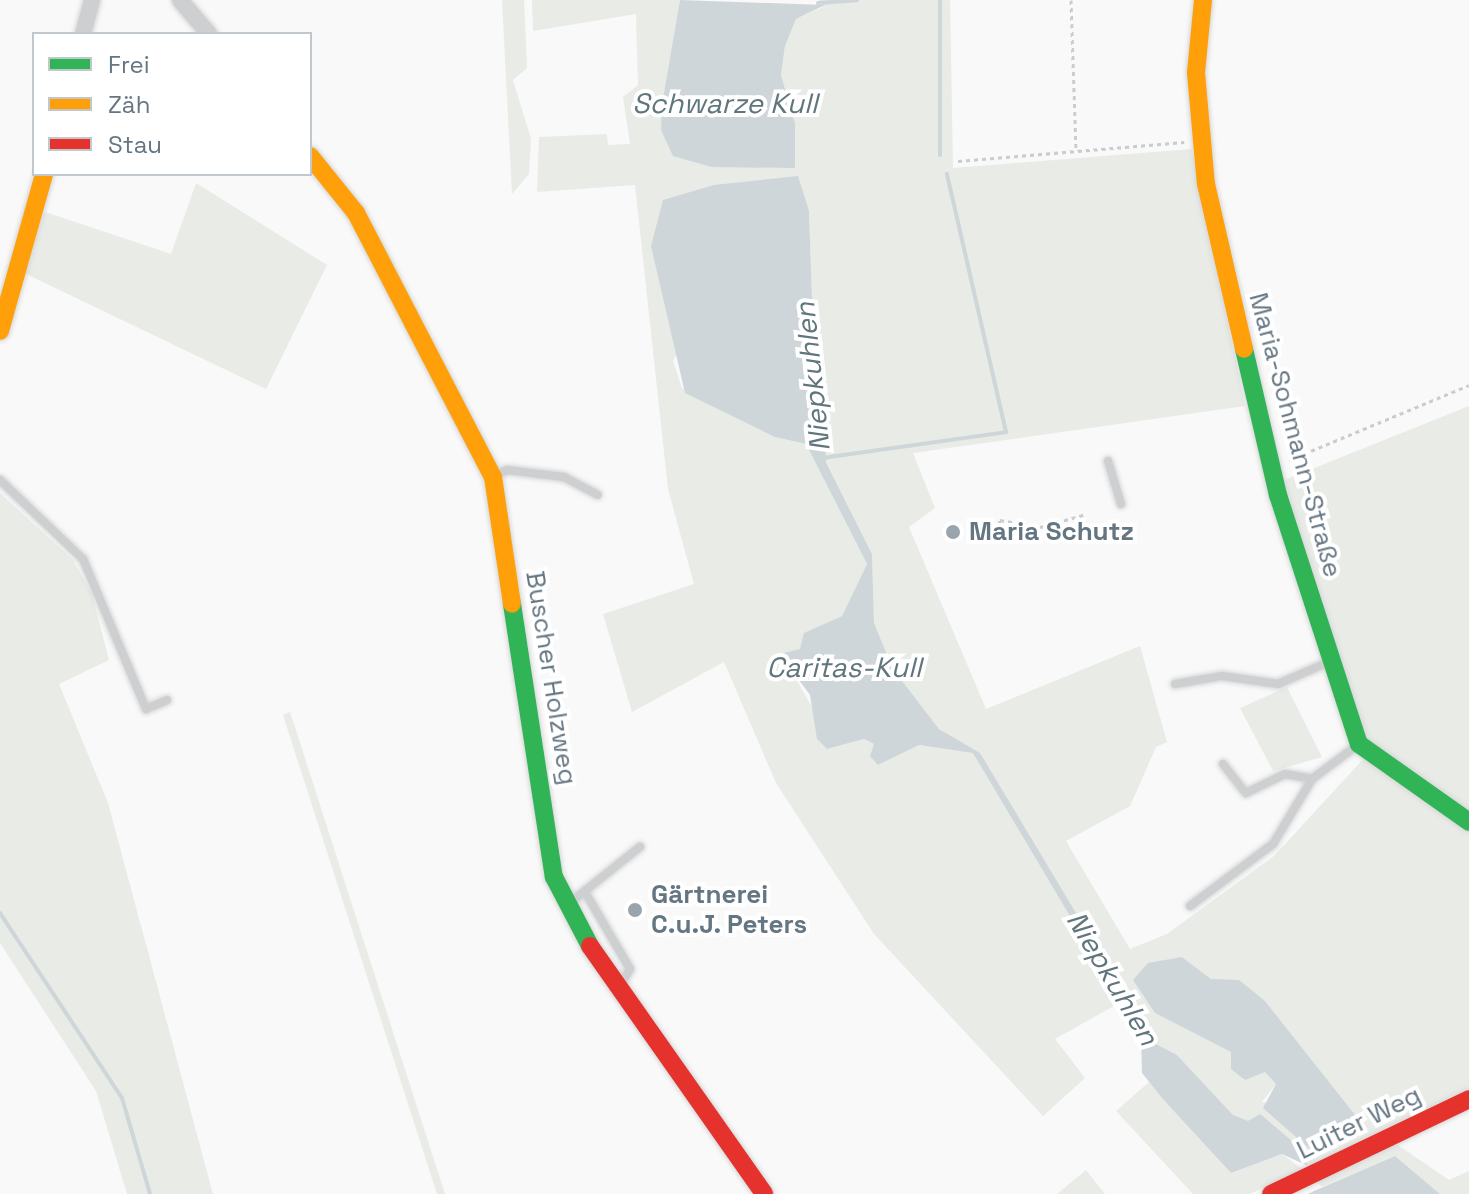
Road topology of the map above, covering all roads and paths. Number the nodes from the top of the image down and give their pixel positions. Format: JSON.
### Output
{"nodes":[{"id":1,"x":92,"y":0,"type":"edge"},
{"id":2,"x":180,"y":0,"type":"edge"},
{"id":3,"x":1071,"y":0,"type":"edge"},
{"id":4,"x":1203,"y":0,"type":"edge"},
{"id":5,"x":84,"y":32,"type":"edge"},
{"id":6,"x":207,"y":32,"type":"edge"},
{"id":7,"x":1200,"y":141,"type":"junction"},
{"id":8,"x":1076,"y":151,"type":"junction"},
{"id":9,"x":312,"y":158,"type":"edge"},
{"id":10,"x":958,"y":161,"type":"dead end"},
{"id":11,"x":43,"y":176,"type":"edge"},
{"id":12,"x":0,"y":331,"type":"edge"},
{"id":13,"x":1469,"y":385,"type":"edge"},
{"id":14,"x":1108,"y":461,"type":"dead end"},
{"id":15,"x":1271,"y":467,"type":"junction"},
{"id":16,"x":493,"y":477,"type":"junction"},
{"id":17,"x":0,"y":480,"type":"edge"},
{"id":18,"x":598,"y":495,"type":"dead end"},
{"id":19,"x":1121,"y":504,"type":"dead end"},
{"id":20,"x":1086,"y":514,"type":"dead end"},
{"id":21,"x":979,"y":542,"type":"dead end"},
{"id":22,"x":1332,"y":661,"type":"junction"},
{"id":23,"x":1175,"y":684,"type":"dead end"},
{"id":24,"x":167,"y":700,"type":"dead end"},
{"id":25,"x":1359,"y":744,"type":"junction"},
{"id":26,"x":1223,"y":764,"type":"dead end"},
{"id":27,"x":1312,"y":779,"type":"junction"},
{"id":28,"x":1469,"y":822,"type":"edge"},
{"id":29,"x":640,"y":847,"type":"dead end"},
{"id":30,"x":585,"y":892,"type":"junction"},
{"id":31,"x":565,"y":906,"type":"junction"},
{"id":32,"x":1190,"y":906,"type":"dead end"},
{"id":33,"x":618,"y":987,"type":"junction"},
{"id":34,"x":1469,"y":1099,"type":"edge"},
{"id":35,"x":764,"y":1194,"type":"edge"},
{"id":36,"x":1271,"y":1194,"type":"edge"}],
"edges":[{"from":1,"to":5,"type":"street"},
{"from":2,"to":6,"type":"street"},
{"from":3,"to":8,"type":"path"},
{"from":4,"to":7,"type":"street","name":"Maria-Sohmann-Straße"},
{"from":7,"to":8,"type":"path"},
{"from":7,"to":15,"type":"street","name":"Maria-Sohmann-Straße"},
{"from":8,"to":10,"type":"path"},
{"from":9,"to":16,"type":"street","name":"Buscher Holzweg"},
{"from":11,"to":12,"type":"street"},
{"from":13,"to":15,"type":"path"},
{"from":14,"to":19,"type":"lane"},
{"from":15,"to":22,"type":"street","name":"Maria-Sohmann-Straße"},
{"from":16,"to":18,"type":"lane"},
{"from":16,"to":31,"type":"street","name":"Buscher Holzweg"},
{"from":17,"to":24,"type":"lane"},
{"from":20,"to":21,"type":"path"},
{"from":22,"to":23,"type":"lane"},
{"from":22,"to":25,"type":"street","name":"Maria-Sohmann-Straße"},
{"from":25,"to":27,"type":"lane"},
{"from":25,"to":28,"type":"street"},
{"from":26,"to":27,"type":"lane"},
{"from":27,"to":32,"type":"lane"},
{"from":29,"to":30,"type":"lane"},
{"from":30,"to":31,"type":"lane"},
{"from":30,"to":33,"type":"lane"},
{"from":31,"to":33,"type":"street","name":"Buscher Holzweg"},
{"from":33,"to":35,"type":"street","name":"Buscher Holzweg"},
{"from":34,"to":36,"type":"street","name":"Luiter Weg"}]}
